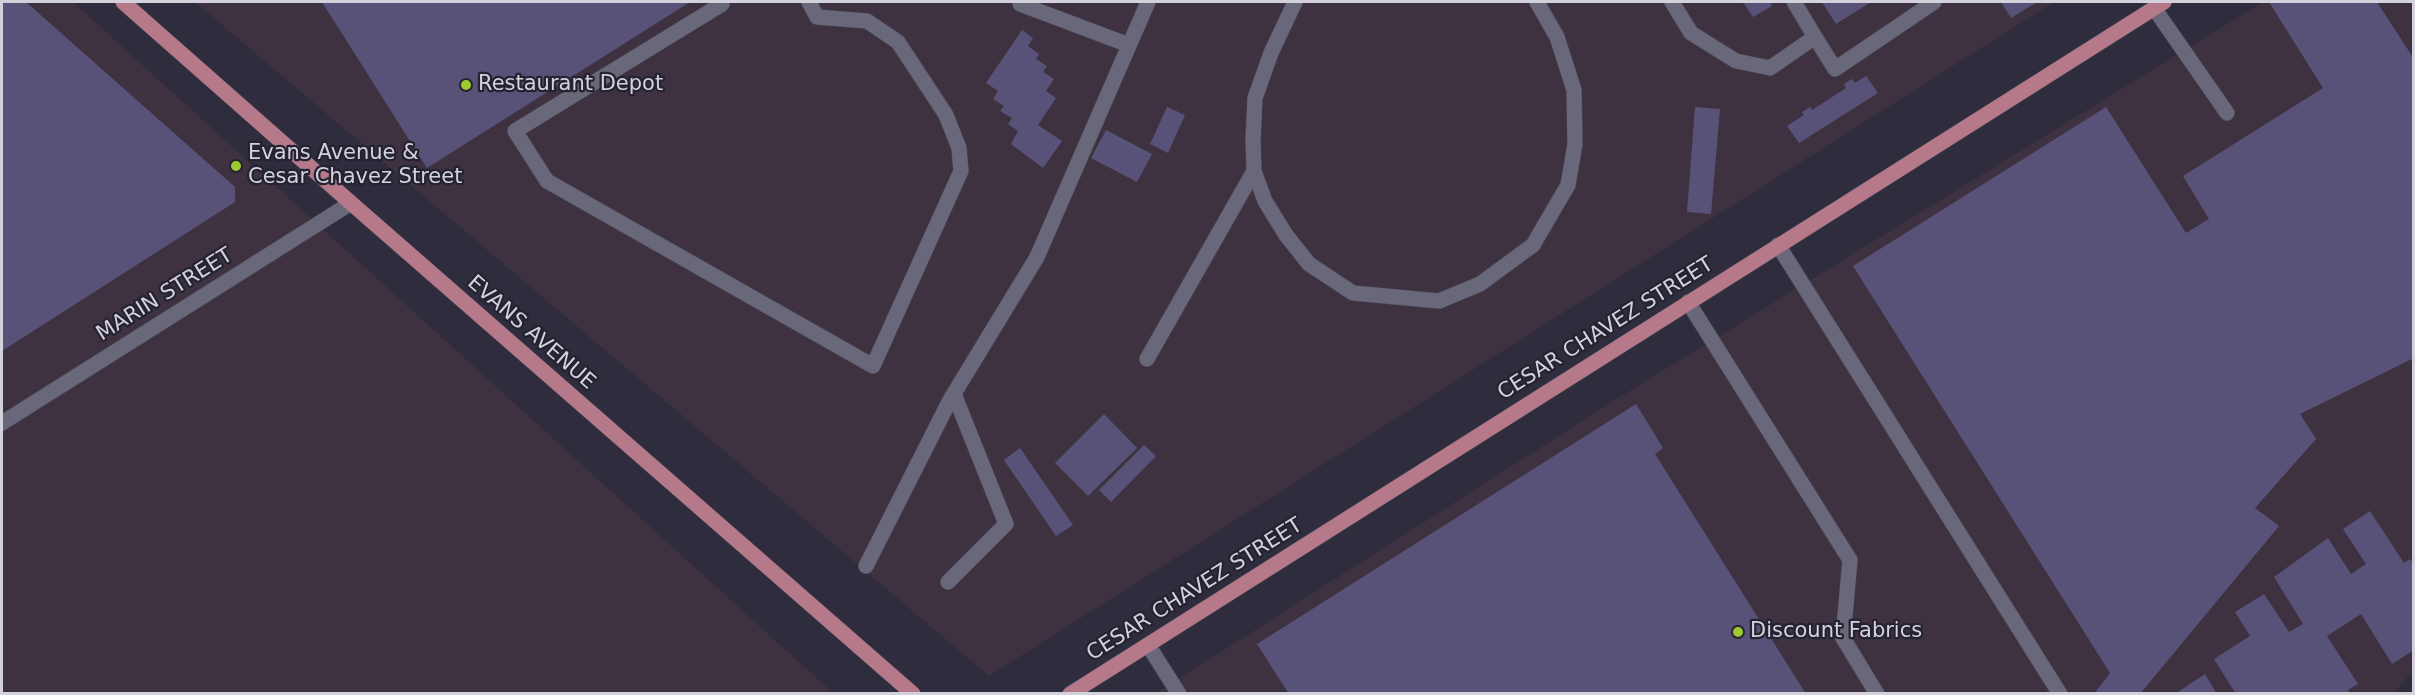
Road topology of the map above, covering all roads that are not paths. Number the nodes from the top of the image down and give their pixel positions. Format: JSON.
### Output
{"nodes":[{"id":1,"x":123,"y":2,"type":"edge"},
{"id":2,"x":721,"y":2,"type":"edge"},
{"id":3,"x":809,"y":2,"type":"edge"},
{"id":4,"x":1148,"y":2,"type":"edge"},
{"id":5,"x":1295,"y":2,"type":"edge"},
{"id":6,"x":1537,"y":2,"type":"edge"},
{"id":7,"x":1672,"y":2,"type":"edge"},
{"id":8,"x":1794,"y":2,"type":"edge"},
{"id":9,"x":1934,"y":2,"type":"edge"},
{"id":10,"x":1020,"y":4,"type":"dead end"},
{"id":11,"x":2159,"y":5,"type":"edge"},
{"id":12,"x":1815,"y":37,"type":"junction"},
{"id":13,"x":1129,"y":45,"type":"junction"},
{"id":14,"x":2227,"y":113,"type":"dead end"},
{"id":15,"x":1254,"y":171,"type":"junction"},
{"id":16,"x":351,"y":203,"type":"junction"},
{"id":17,"x":1779,"y":245,"type":"junction"},
{"id":18,"x":1688,"y":302,"type":"junction"},
{"id":19,"x":1147,"y":359,"type":"dead end"},
{"id":20,"x":954,"y":394,"type":"junction"},
{"id":21,"x":2,"y":423,"type":"edge"},
{"id":22,"x":866,"y":566,"type":"dead end"},
{"id":23,"x":948,"y":582,"type":"dead end"},
{"id":24,"x":1148,"y":645,"type":"junction"},
{"id":25,"x":913,"y":693,"type":"edge"},
{"id":26,"x":1070,"y":693,"type":"edge"},
{"id":27,"x":1179,"y":693,"type":"edge"},
{"id":28,"x":1877,"y":693,"type":"edge"},
{"id":29,"x":2060,"y":693,"type":"edge"}],
"edges":[{"from":1,"to":16,"type":"main road","name":"EVANS AVENUE"},
{"from":2,"to":3,"type":"street"},
{"from":4,"to":13,"type":"street"},
{"from":5,"to":15,"type":"street"},
{"from":6,"to":15,"type":"street"},
{"from":7,"to":12,"type":"street"},
{"from":8,"to":12,"type":"street"},
{"from":9,"to":12,"type":"street"},
{"from":10,"to":13,"type":"street"},
{"from":11,"to":14,"type":"street"},
{"from":11,"to":17,"type":"main road","name":"CESAR CHAVEZ STREET"},
{"from":13,"to":20,"type":"street"},
{"from":15,"to":19,"type":"street"},
{"from":16,"to":21,"type":"street","name":"MARIN STREET"},
{"from":16,"to":25,"type":"main road","name":"EVANS AVENUE"},
{"from":17,"to":18,"type":"main road","name":"CESAR CHAVEZ STREET"},
{"from":17,"to":29,"type":"street"},
{"from":18,"to":24,"type":"main road","name":"CESAR CHAVEZ STREET"},
{"from":18,"to":28,"type":"street"},
{"from":20,"to":22,"type":"street"},
{"from":20,"to":23,"type":"street"},
{"from":24,"to":26,"type":"main road","name":"CESAR CHAVEZ STREET"},
{"from":24,"to":27,"type":"street"}]}
